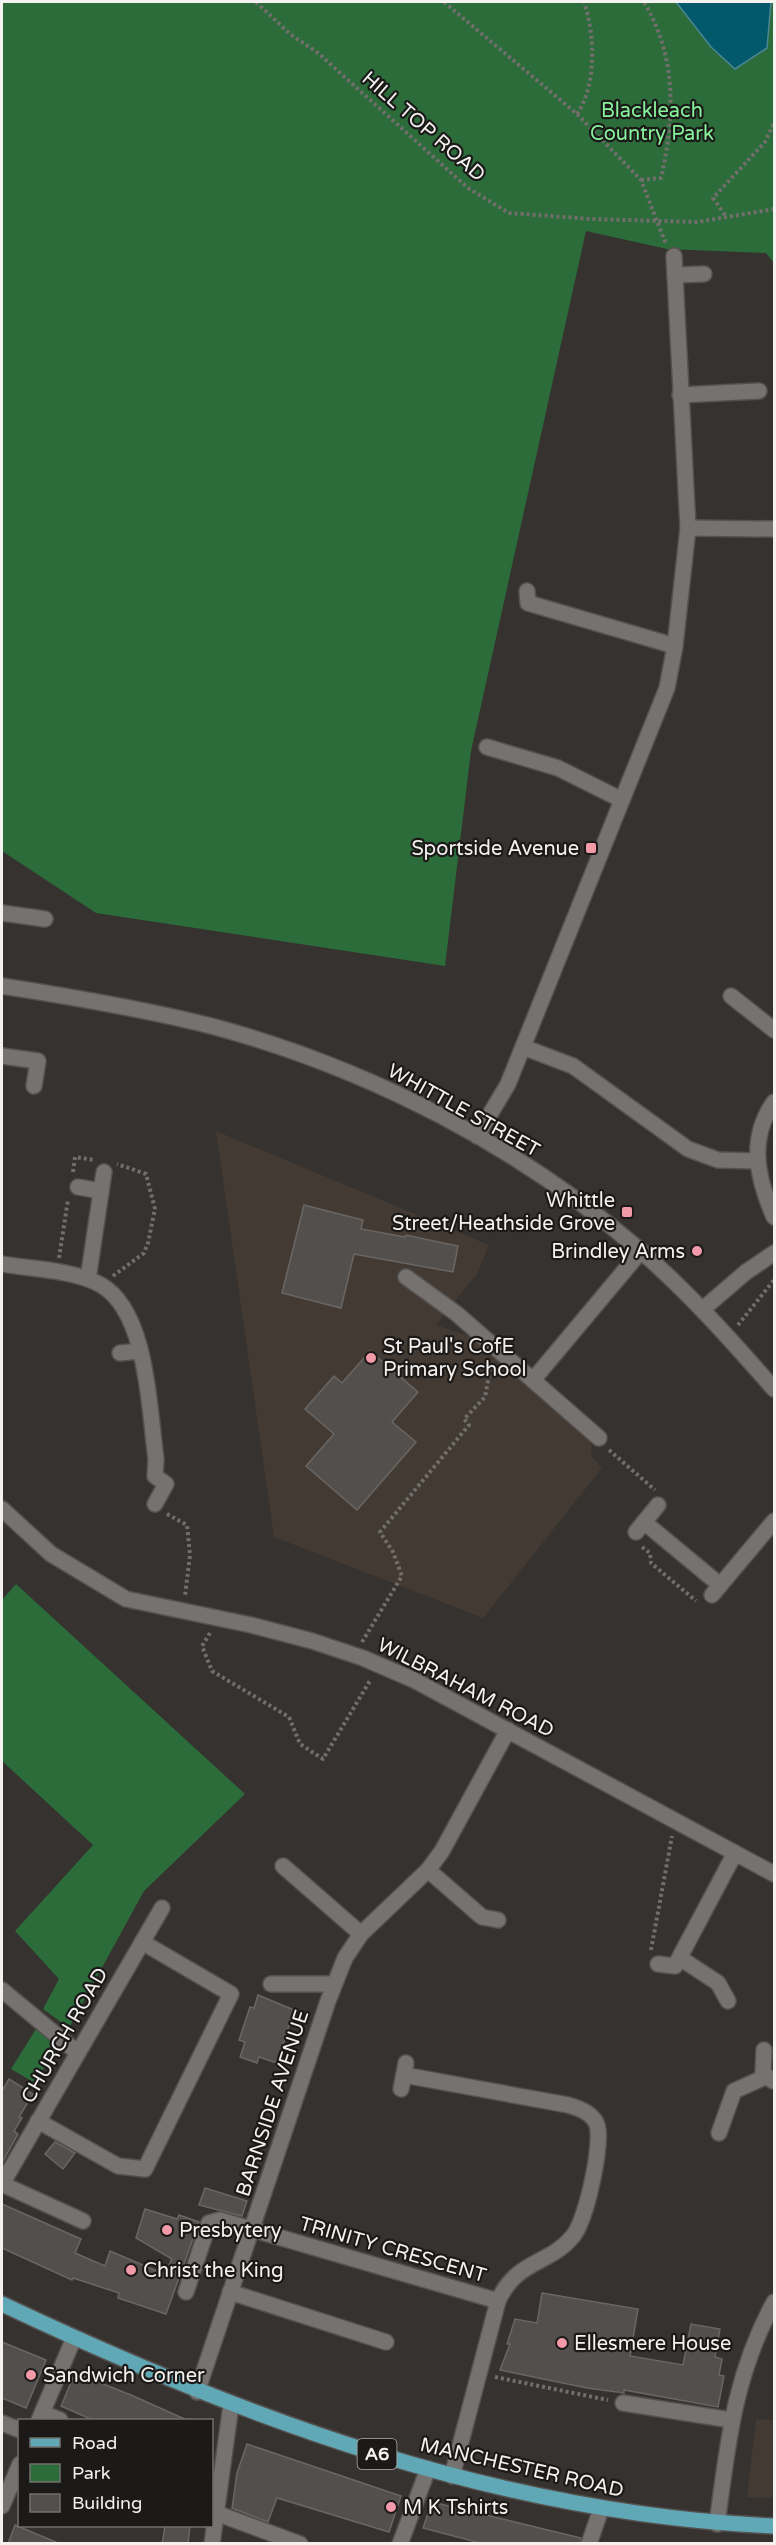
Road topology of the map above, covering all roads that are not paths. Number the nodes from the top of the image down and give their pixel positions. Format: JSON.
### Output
{"nodes":[{"id":1,"x":674,"y":256,"type":"road end"},
{"id":2,"x":675,"y":274,"type":"junction"},
{"id":3,"x":704,"y":274,"type":"dead end"},
{"id":4,"x":759,"y":391,"type":"dead end"},
{"id":5,"x":681,"y":395,"type":"junction"},
{"id":6,"x":688,"y":528,"type":"junction"},
{"id":7,"x":774,"y":529,"type":"edge"},
{"id":8,"x":527,"y":591,"type":"dead end"},
{"id":9,"x":675,"y":646,"type":"junction"},
{"id":10,"x":487,"y":747,"type":"dead end"},
{"id":11,"x":622,"y":800,"type":"junction"},
{"id":12,"x":2,"y":913,"type":"edge"},
{"id":13,"x":45,"y":919,"type":"dead end"},
{"id":14,"x":2,"y":986,"type":"edge"},
{"id":15,"x":731,"y":996,"type":"dead end"},
{"id":16,"x":774,"y":1030,"type":"edge"},
{"id":17,"x":523,"y":1047,"type":"junction"},
{"id":18,"x":2,"y":1056,"type":"edge"},
{"id":19,"x":34,"y":1086,"type":"dead end"},
{"id":20,"x":774,"y":1102,"type":"edge"},
{"id":21,"x":477,"y":1136,"type":"junction"},
{"id":22,"x":757,"y":1161,"type":"junction"},
{"id":23,"x":104,"y":1172,"type":"dead end"},
{"id":24,"x":78,"y":1187,"type":"dead end"},
{"id":25,"x":102,"y":1191,"type":"junction"},
{"id":26,"x":774,"y":1216,"type":"edge"},
{"id":27,"x":641,"y":1251,"type":"junction"},
{"id":28,"x":774,"y":1253,"type":"edge"},
{"id":29,"x":2,"y":1264,"type":"edge"},
{"id":30,"x":406,"y":1277,"type":"dead end"},
{"id":31,"x":87,"y":1279,"type":"junction"},
{"id":32,"x":704,"y":1309,"type":"junction"},
{"id":33,"x":140,"y":1351,"type":"junction"},
{"id":34,"x":120,"y":1353,"type":"dead end"},
{"id":35,"x":533,"y":1380,"type":"junction"},
{"id":36,"x":774,"y":1389,"type":"edge"},
{"id":37,"x":599,"y":1438,"type":"road end"},
{"id":38,"x":155,"y":1504,"type":"road end"},
{"id":39,"x":658,"y":1505,"type":"road end"},
{"id":40,"x":2,"y":1509,"type":"edge"},
{"id":41,"x":774,"y":1521,"type":"edge"},
{"id":42,"x":508,"y":1730,"type":"junction"},
{"id":43,"x":735,"y":1853,"type":"junction"},
{"id":44,"x":283,"y":1866,"type":"dead end"},
{"id":45,"x":428,"y":1870,"type":"junction"},
{"id":46,"x":774,"y":1874,"type":"edge"},
{"id":47,"x":162,"y":1908,"type":"dead end"},
{"id":48,"x":498,"y":1920,"type":"dead end"},
{"id":49,"x":361,"y":1934,"type":"junction"},
{"id":50,"x":142,"y":1942,"type":"junction"},
{"id":51,"x":680,"y":1958,"type":"junction"},
{"id":52,"x":658,"y":1964,"type":"road end"},
{"id":53,"x":270,"y":1984,"type":"dead end"},
{"id":54,"x":334,"y":1984,"type":"junction"},
{"id":55,"x":2,"y":1990,"type":"edge"},
{"id":56,"x":728,"y":2001,"type":"dead end"},
{"id":57,"x":764,"y":2050,"type":"dead end"},
{"id":58,"x":78,"y":2053,"type":"junction"},
{"id":59,"x":404,"y":2076,"type":"dead end"},
{"id":60,"x":770,"y":2079,"type":"edge"},
{"id":61,"x":38,"y":2121,"type":"junction"},
{"id":62,"x":719,"y":2133,"type":"dead end"},
{"id":63,"x":2,"y":2184,"type":"edge"},
{"id":64,"x":83,"y":2221,"type":"dead end"},
{"id":65,"x":251,"y":2230,"type":"junction"},
{"id":66,"x":186,"y":2292,"type":"dead end"},
{"id":67,"x":230,"y":2292,"type":"junction"},
{"id":68,"x":498,"y":2301,"type":"junction"},
{"id":69,"x":774,"y":2302,"type":"edge"},
{"id":70,"x":2,"y":2304,"type":"edge"},
{"id":71,"x":74,"y":2338,"type":"junction"},
{"id":72,"x":386,"y":2342,"type":"dead end"},
{"id":73,"x":197,"y":2392,"type":"junction"},
{"id":74,"x":623,"y":2403,"type":"road end"},
{"id":75,"x":231,"y":2405,"type":"junction"},
{"id":76,"x":40,"y":2417,"type":"edge"},
{"id":77,"x":732,"y":2420,"type":"junction"},
{"id":78,"x":2,"y":2423,"type":"edge"},
{"id":79,"x":18,"y":2429,"type":"edge"},
{"id":80,"x":18,"y":2469,"type":"edge"},
{"id":81,"x":428,"y":2469,"type":"junction"},
{"id":82,"x":452,"y":2476,"type":"junction"},
{"id":83,"x":215,"y":2486,"type":"edge"},
{"id":84,"x":2,"y":2506,"type":"edge"},
{"id":85,"x":601,"y":2509,"type":"junction"},
{"id":86,"x":216,"y":2513,"type":"junction"},
{"id":87,"x":717,"y":2524,"type":"junction"},
{"id":88,"x":774,"y":2526,"type":"edge"},
{"id":89,"x":212,"y":2544,"type":"edge"},
{"id":90,"x":300,"y":2544,"type":"edge"},
{"id":91,"x":400,"y":2544,"type":"edge"},
{"id":92,"x":588,"y":2544,"type":"edge"}],
"edges":[{"from":1,"to":2,"type":"street"},
{"from":2,"to":3,"type":"street"},
{"from":2,"to":5,"type":"street"},
{"from":4,"to":5,"type":"street"},
{"from":5,"to":6,"type":"street"},
{"from":6,"to":7,"type":"street"},
{"from":6,"to":9,"type":"street"},
{"from":8,"to":9,"type":"street"},
{"from":9,"to":11,"type":"street"},
{"from":10,"to":11,"type":"street"},
{"from":11,"to":17,"type":"street"},
{"from":12,"to":13,"type":"street"},
{"from":14,"to":21,"type":"street","name":"WHITTLE STREET"},
{"from":15,"to":16,"type":"street"},
{"from":17,"to":21,"type":"street"},
{"from":17,"to":22,"type":"street"},
{"from":18,"to":19,"type":"street"},
{"from":20,"to":22,"type":"street"},
{"from":21,"to":27,"type":"street","name":"WHITTLE STREET"},
{"from":22,"to":26,"type":"street"},
{"from":23,"to":25,"type":"street"},
{"from":24,"to":25,"type":"street"},
{"from":25,"to":31,"type":"street"},
{"from":27,"to":32,"type":"street","name":"WHITTLE STREET"},
{"from":27,"to":35,"type":"street"},
{"from":28,"to":32,"type":"street"},
{"from":29,"to":31,"type":"street"},
{"from":30,"to":35,"type":"street"},
{"from":31,"to":33,"type":"street"},
{"from":32,"to":36,"type":"street","name":"WHITTLE STREET"},
{"from":33,"to":34,"type":"street"},
{"from":33,"to":38,"type":"street"},
{"from":35,"to":37,"type":"street"},
{"from":39,"to":41,"type":"street"},
{"from":40,"to":42,"type":"street","name":"WILBRAHAM ROAD"},
{"from":42,"to":43,"type":"street","name":"WILBRAHAM ROAD"},
{"from":42,"to":45,"type":"street","name":"BARNSIDE AVENUE"},
{"from":43,"to":46,"type":"street","name":"WILBRAHAM ROAD"},
{"from":43,"to":51,"type":"street"},
{"from":44,"to":49,"type":"street"},
{"from":45,"to":48,"type":"street"},
{"from":45,"to":49,"type":"street","name":"BARNSIDE AVENUE"},
{"from":47,"to":50,"type":"street","name":"CHURCH ROAD"},
{"from":49,"to":54,"type":"street","name":"BARNSIDE AVENUE"},
{"from":50,"to":58,"type":"street","name":"CHURCH ROAD"},
{"from":50,"to":61,"type":"street"},
{"from":51,"to":52,"type":"street"},
{"from":51,"to":56,"type":"street"},
{"from":53,"to":54,"type":"street"},
{"from":54,"to":65,"type":"street","name":"BARNSIDE AVENUE"},
{"from":55,"to":58,"type":"street"},
{"from":57,"to":60,"type":"street"},
{"from":58,"to":61,"type":"street","name":"CHURCH ROAD"},
{"from":59,"to":68,"type":"street","name":"TRINITY CRESCENT"},
{"from":60,"to":62,"type":"street"},
{"from":61,"to":63,"type":"street","name":"CHURCH ROAD"},
{"from":63,"to":64,"type":"street"},
{"from":65,"to":66,"type":"street","name":"TRINITY CRESCENT"},
{"from":65,"to":67,"type":"street","name":"BARNSIDE AVENUE"},
{"from":65,"to":68,"type":"street","name":"TRINITY CRESCENT"},
{"from":67,"to":72,"type":"street"},
{"from":67,"to":73,"type":"street","name":"BARNSIDE AVENUE"},
{"from":68,"to":82,"type":"street"},
{"from":69,"to":77,"type":"street"},
{"from":70,"to":71,"type":"main road","name":"MANCHESTER ROAD","number":"A6"},
{"from":71,"to":73,"type":"main road","name":"MANCHESTER ROAD","number":"A6"},
{"from":71,"to":76,"type":"street"},
{"from":73,"to":75,"type":"main road","name":"MANCHESTER ROAD","number":"A6"},
{"from":74,"to":77,"type":"street"},
{"from":75,"to":81,"type":"main road","name":"MANCHESTER ROAD","number":"A6"},
{"from":75,"to":83,"type":"street"},
{"from":77,"to":87,"type":"street"},
{"from":78,"to":79,"type":"street"},
{"from":80,"to":84,"type":"street"},
{"from":81,"to":82,"type":"main road","name":"MANCHESTER ROAD","number":"A6"},
{"from":81,"to":91,"type":"street"},
{"from":82,"to":85,"type":"main road","name":"MANCHESTER ROAD","number":"A6"},
{"from":83,"to":86,"type":"street"},
{"from":85,"to":87,"type":"main road","name":"MANCHESTER ROAD","number":"A6"},
{"from":85,"to":92,"type":"street"},
{"from":86,"to":89,"type":"street"},
{"from":86,"to":90,"type":"street"},
{"from":87,"to":88,"type":"main road","name":"MANCHESTER ROAD","number":"A6"}]}
